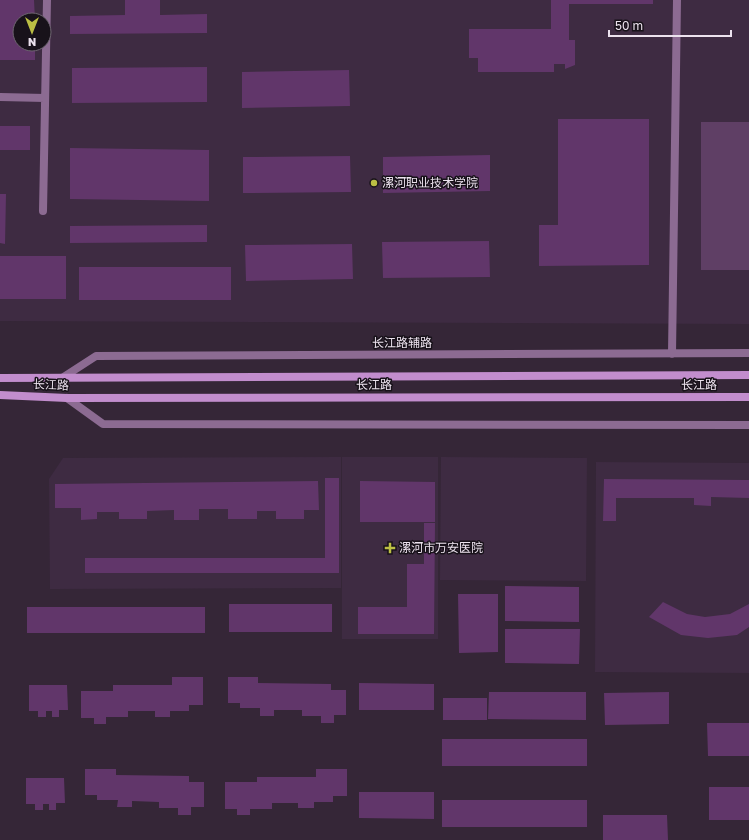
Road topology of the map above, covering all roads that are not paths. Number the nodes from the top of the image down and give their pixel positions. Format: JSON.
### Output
{"nodes":[{"id":1,"x":47,"y":0,"type":"edge"},
{"id":2,"x":677,"y":0,"type":"edge"},
{"id":3,"x":0,"y":97,"type":"edge"},
{"id":4,"x":45,"y":98,"type":"junction"},
{"id":5,"x":43,"y":211,"type":"dead end"},
{"id":6,"x":749,"y":353,"type":"edge"},
{"id":7,"x":672,"y":354,"type":"junction"},
{"id":8,"x":749,"y":375,"type":"edge"},
{"id":9,"x":0,"y":378,"type":"edge"},
{"id":10,"x":62,"y":378,"type":"junction"},
{"id":11,"x":0,"y":395,"type":"edge"},
{"id":12,"x":749,"y":397,"type":"edge"},
{"id":13,"x":67,"y":398,"type":"junction"},
{"id":14,"x":749,"y":425,"type":"edge"}],
"edges":[{"from":1,"to":4,"type":"street"},
{"from":2,"to":7,"type":"street"},
{"from":3,"to":4,"type":"street"},
{"from":4,"to":5,"type":"street"},
{"from":6,"to":7,"type":"street","name":"长江路辅路"},
{"from":7,"to":10,"type":"street","name":"长江路辅路"},
{"from":8,"to":10,"type":"main road","name":"长江路"},
{"from":9,"to":10,"type":"main road","name":"长江路"},
{"from":11,"to":13,"type":"main road","name":"长江路"},
{"from":12,"to":13,"type":"main road","name":"长江路"},
{"from":13,"to":14,"type":"street"}]}
